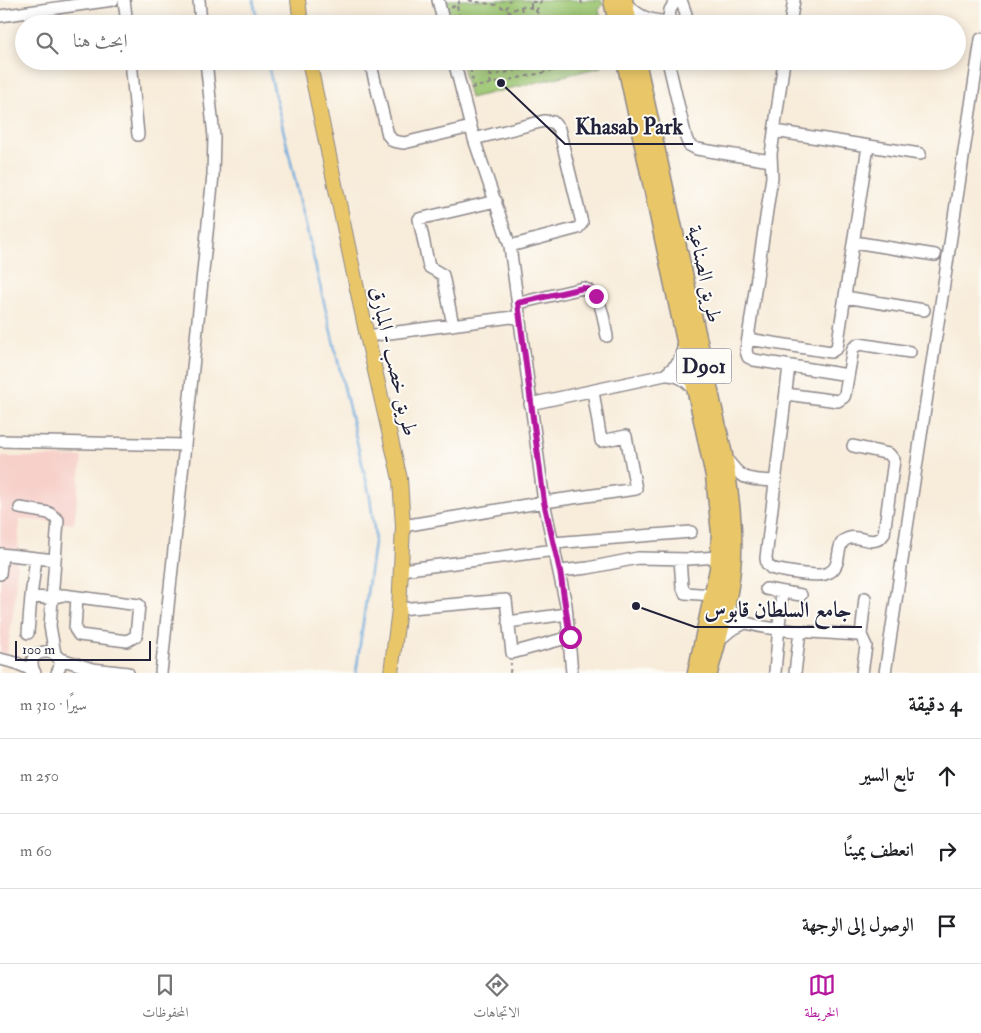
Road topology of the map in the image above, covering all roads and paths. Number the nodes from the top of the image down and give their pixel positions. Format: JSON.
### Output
{"nodes":[{"id":1,"x":113,"y":0,"type":"edge"},
{"id":2,"x":124,"y":0,"type":"edge"},
{"id":3,"x":199,"y":0,"type":"edge"},
{"id":4,"x":460,"y":0,"type":"edge"},
{"id":5,"x":469,"y":0,"type":"edge"},
{"id":6,"x":510,"y":0,"type":"edge"},
{"id":7,"x":581,"y":0,"type":"edge"},
{"id":8,"x":676,"y":0,"type":"edge"},
{"id":9,"x":681,"y":0,"type":"edge"},
{"id":10,"x":794,"y":0,"type":"edge"},
{"id":11,"x":532,"y":1,"type":"edge"},
{"id":12,"x":542,"y":1,"type":"edge"},
{"id":13,"x":620,"y":1,"type":"edge"},
{"id":14,"x":439,"y":4,"type":"edge"},
{"id":15,"x":582,"y":4,"type":"dead end"},
{"id":16,"x":457,"y":6,"type":"junction"},
{"id":17,"x":521,"y":7,"type":"junction"},
{"id":18,"x":531,"y":7,"type":"junction"},
{"id":19,"x":506,"y":9,"type":"junction"},
{"id":20,"x":536,"y":11,"type":"junction"},
{"id":21,"x":511,"y":13,"type":"joint"},
{"id":22,"x":126,"y":15,"type":"edge"},
{"id":23,"x":200,"y":15,"type":"edge"},
{"id":24,"x":458,"y":15,"type":"edge"},
{"id":25,"x":523,"y":15,"type":"edge"},
{"id":26,"x":538,"y":15,"type":"edge"},
{"id":27,"x":618,"y":15,"type":"edge"},
{"id":28,"x":625,"y":15,"type":"edge"},
{"id":29,"x":639,"y":15,"type":"edge"},
{"id":30,"x":669,"y":15,"type":"edge"},
{"id":31,"x":685,"y":15,"type":"edge"},
{"id":32,"x":792,"y":15,"type":"edge"},
{"id":33,"x":0,"y":16,"type":"edge"},
{"id":34,"x":981,"y":38,"type":"edge"},
{"id":35,"x":132,"y":70,"type":"edge"},
{"id":36,"x":207,"y":70,"type":"edge"},
{"id":37,"x":311,"y":70,"type":"edge"},
{"id":38,"x":372,"y":70,"type":"edge"},
{"id":39,"x":456,"y":70,"type":"edge"},
{"id":40,"x":470,"y":70,"type":"edge"},
{"id":41,"x":489,"y":70,"type":"edge"},
{"id":42,"x":519,"y":70,"type":"edge"},
{"id":43,"x":556,"y":70,"type":"edge"},
{"id":44,"x":627,"y":70,"type":"edge"},
{"id":45,"x":639,"y":70,"type":"edge"},
{"id":46,"x":670,"y":70,"type":"edge"},
{"id":47,"x":783,"y":70,"type":"edge"},
{"id":48,"x":489,"y":76,"type":"junction"},
{"id":49,"x":491,"y":84,"type":"junction"},
{"id":50,"x":474,"y":87,"type":"junction"},
{"id":51,"x":461,"y":90,"type":"junction"},
{"id":52,"x":471,"y":127,"type":"junction"},
{"id":53,"x":774,"y":131,"type":"junction"},
{"id":54,"x":138,"y":135,"type":"dead end"},
{"id":55,"x":474,"y":139,"type":"junction"},
{"id":56,"x":868,"y":146,"type":"junction"},
{"id":57,"x":920,"y":154,"type":"dead end"},
{"id":58,"x":771,"y":161,"type":"junction"},
{"id":59,"x":496,"y":201,"type":"junction"},
{"id":60,"x":854,"y":242,"type":"junction"},
{"id":61,"x":510,"y":246,"type":"junction"},
{"id":62,"x":935,"y":254,"type":"dead end"},
{"id":63,"x":845,"y":297,"type":"junction"},
{"id":64,"x":518,"y":303,"type":"junction"},
{"id":65,"x":924,"y":310,"type":"dead end"},
{"id":66,"x":520,"y":316,"type":"junction"},
{"id":67,"x":453,"y":325,"type":"junction"},
{"id":68,"x":367,"y":336,"type":"junction"},
{"id":69,"x":607,"y":336,"type":"dead end"},
{"id":70,"x":748,"y":339,"type":"junction"},
{"id":71,"x":686,"y":340,"type":"junction"},
{"id":72,"x":910,"y":352,"type":"dead end"},
{"id":73,"x":789,"y":366,"type":"junction"},
{"id":74,"x":665,"y":374,"type":"junction"},
{"id":75,"x":848,"y":375,"type":"junction"},
{"id":76,"x":593,"y":390,"type":"junction"},
{"id":77,"x":697,"y":392,"type":"junction"},
{"id":78,"x":786,"y":394,"type":"junction"},
{"id":79,"x":530,"y":404,"type":"junction"},
{"id":80,"x":0,"y":441,"type":"edge"},
{"id":81,"x":186,"y":445,"type":"junction"},
{"id":82,"x":853,"y":446,"type":"dead end"},
{"id":83,"x":724,"y":454,"type":"junction"},
{"id":84,"x":748,"y":479,"type":"junction"},
{"id":85,"x":775,"y":482,"type":"junction"},
{"id":86,"x":731,"y":500,"type":"junction"},
{"id":87,"x":544,"y":502,"type":"junction"},
{"id":88,"x":20,"y":508,"type":"dead end"},
{"id":89,"x":403,"y":526,"type":"junction"},
{"id":90,"x":691,"y":532,"type":"dead end"},
{"id":91,"x":554,"y":547,"type":"junction"},
{"id":92,"x":1,"y":554,"type":"edge"},
{"id":93,"x":36,"y":558,"type":"junction"},
{"id":94,"x":718,"y":558,"type":"junction"},
{"id":95,"x":680,"y":559,"type":"junction"},
{"id":96,"x":55,"y":560,"type":"junction"},
{"id":97,"x":401,"y":570,"type":"junction"},
{"id":98,"x":560,"y":571,"type":"junction"},
{"id":99,"x":0,"y":574,"type":"edge"},
{"id":100,"x":766,"y":590,"type":"dead end"},
{"id":101,"x":782,"y":592,"type":"junction"},
{"id":102,"x":801,"y":594,"type":"dead end"},
{"id":103,"x":31,"y":597,"type":"junction"},
{"id":104,"x":78,"y":597,"type":"junction"},
{"id":105,"x":720,"y":597,"type":"junction"},
{"id":106,"x":51,"y":598,"type":"junction"},
{"id":107,"x":865,"y":598,"type":"dead end"},
{"id":108,"x":399,"y":609,"type":"junction"},
{"id":109,"x":568,"y":614,"type":"junction"},
{"id":110,"x":508,"y":622,"type":"junction"},
{"id":111,"x":745,"y":623,"type":"junction"},
{"id":112,"x":50,"y":626,"type":"junction"},
{"id":113,"x":780,"y":628,"type":"junction"},
{"id":114,"x":800,"y":632,"type":"junction"},
{"id":115,"x":28,"y":633,"type":"dead end"},
{"id":116,"x":860,"y":635,"type":"junction"},
{"id":117,"x":570,"y":637,"type":"junction"},
{"id":118,"x":717,"y":641,"type":"junction"},
{"id":119,"x":37,"y":654,"type":"junction"},
{"id":120,"x":57,"y":656,"type":"junction"},
{"id":121,"x":3,"y":660,"type":"edge"},
{"id":122,"x":92,"y":669,"type":"junction"},
{"id":123,"x":35,"y":672,"type":"edge"},
{"id":124,"x":775,"y":672,"type":"edge"},
{"id":125,"x":58,"y":673,"type":"edge"},
{"id":126,"x":128,"y":673,"type":"edge"},
{"id":127,"x":161,"y":673,"type":"edge"},
{"id":128,"x":391,"y":673,"type":"edge"},
{"id":129,"x":572,"y":673,"type":"edge"},
{"id":130,"x":696,"y":673,"type":"edge"},
{"id":131,"x":709,"y":673,"type":"edge"},
{"id":132,"x":795,"y":673,"type":"edge"},
{"id":133,"x":862,"y":673,"type":"edge"},
{"id":134,"x":885,"y":673,"type":"edge"}],
"edges":[{"from":1,"to":33,"type":"street"},
{"from":2,"to":22,"type":"street"},
{"from":3,"to":23,"type":"street"},
{"from":4,"to":16,"type":"path"},
{"from":5,"to":19,"type":"path"},
{"from":6,"to":19,"type":"path"},
{"from":7,"to":15,"type":"path"},
{"from":8,"to":30,"type":"street"},
{"from":9,"to":31,"type":"street"},
{"from":10,"to":32,"type":"street"},
{"from":11,"to":12,"type":"path"},
{"from":11,"to":18,"type":"path"},
{"from":12,"to":20,"type":"path"},
{"from":13,"to":27,"type":"highway"},
{"from":13,"to":28,"type":"highway"},
{"from":13,"to":29,"type":"street"},
{"from":14,"to":16,"type":"path"},
{"from":16,"to":24,"type":"path"},
{"from":17,"to":18,"type":"path"},
{"from":17,"to":21,"type":"path"},
{"from":17,"to":25,"type":"path"},
{"from":18,"to":20,"type":"path"},
{"from":19,"to":21,"type":"path"},
{"from":20,"to":26,"type":"path"},
{"from":34,"to":134,"type":"street"},
{"from":35,"to":54,"type":"street"},
{"from":36,"to":81,"type":"street"},
{"from":37,"to":68,"type":"main road","name":"طريق خصب - المبارق"},
{"from":38,"to":52,"type":"street"},
{"from":39,"to":51,"type":"street"},
{"from":40,"to":50,"type":"path"},
{"from":41,"to":48,"type":"path"},
{"from":42,"to":48,"type":"path"},
{"from":43,"to":49,"type":"path"},
{"from":44,"to":71,"type":"highway","name":"طريق الصناعية","number":"D901"},
{"from":45,"to":83,"type":"highway","name":"طريق الصناعية","number":"D901"},
{"from":46,"to":58,"type":"street"},
{"from":47,"to":53,"type":"street"},
{"from":48,"to":49,"type":"path"},
{"from":49,"to":50,"type":"path"},
{"from":50,"to":51,"type":"path"},
{"from":51,"to":52,"type":"street"},
{"from":52,"to":55,"type":"street"},
{"from":53,"to":56,"type":"street"},
{"from":53,"to":58,"type":"street"},
{"from":55,"to":59,"type":"street"},
{"from":55,"to":61,"type":"street"},
{"from":56,"to":57,"type":"street"},
{"from":56,"to":60,"type":"street"},
{"from":58,"to":70,"type":"street"},
{"from":59,"to":61,"type":"street"},
{"from":59,"to":67,"type":"street"},
{"from":60,"to":62,"type":"street"},
{"from":60,"to":63,"type":"street"},
{"from":61,"to":64,"type":"street"},
{"from":63,"to":65,"type":"street"},
{"from":63,"to":70,"type":"street"},
{"from":64,"to":66,"type":"street"},
{"from":64,"to":69,"type":"street"},
{"from":66,"to":67,"type":"street"},
{"from":66,"to":79,"type":"street"},
{"from":67,"to":68,"type":"street"},
{"from":68,"to":89,"type":"main road","name":"طريق خصب - المبارق"},
{"from":70,"to":73,"type":"street"},
{"from":71,"to":74,"type":"street"},
{"from":71,"to":77,"type":"highway","name":"طريق الصناعية","number":"D901"},
{"from":72,"to":75,"type":"street"},
{"from":73,"to":75,"type":"street"},
{"from":73,"to":78,"type":"street"},
{"from":74,"to":76,"type":"street"},
{"from":74,"to":77,"type":"street"},
{"from":75,"to":78,"type":"street"},
{"from":76,"to":79,"type":"street"},
{"from":76,"to":87,"type":"street"},
{"from":77,"to":94,"type":"highway","name":"طريق الصناعية","number":"D901"},
{"from":78,"to":85,"type":"street"},
{"from":79,"to":87,"type":"street"},
{"from":80,"to":81,"type":"street"},
{"from":81,"to":127,"type":"street"},
{"from":82,"to":85,"type":"street"},
{"from":83,"to":84,"type":"street"},
{"from":83,"to":86,"type":"highway","name":"طريق الصناعية","number":"D901"},
{"from":84,"to":85,"type":"street"},
{"from":84,"to":86,"type":"street"},
{"from":86,"to":105,"type":"highway","name":"طريق الصناعية","number":"D901"},
{"from":87,"to":89,"type":"street"},
{"from":87,"to":91,"type":"street"},
{"from":88,"to":96,"type":"street"},
{"from":89,"to":97,"type":"main road","name":"طريق خصب - المبارق"},
{"from":90,"to":91,"type":"street"},
{"from":91,"to":97,"type":"street"},
{"from":91,"to":98,"type":"street"},
{"from":92,"to":93,"type":"street"},
{"from":92,"to":99,"type":"street"},
{"from":93,"to":96,"type":"street"},
{"from":93,"to":103,"type":"street"},
{"from":94,"to":95,"type":"street"},
{"from":94,"to":105,"type":"highway","name":"طريق الصناعية","number":"D901"},
{"from":95,"to":98,"type":"street"},
{"from":95,"to":105,"type":"street"},
{"from":96,"to":106,"type":"street"},
{"from":97,"to":108,"type":"main road","name":"طريق خصب - المبارق"},
{"from":98,"to":109,"type":"street"},
{"from":100,"to":101,"type":"street"},
{"from":101,"to":102,"type":"street"},
{"from":101,"to":113,"type":"street"},
{"from":103,"to":106,"type":"street"},
{"from":103,"to":115,"type":"street"},
{"from":104,"to":104,"type":"street"},
{"from":104,"to":106,"type":"street"},
{"from":105,"to":111,"type":"street"},
{"from":105,"to":118,"type":"highway","name":"طريق الصناعية","number":"D901"},
{"from":105,"to":130,"type":"highway","name":"طريق الصناعية","number":"D901"},
{"from":106,"to":112,"type":"street"},
{"from":107,"to":116,"type":"street"},
{"from":108,"to":110,"type":"street"},
{"from":108,"to":128,"type":"main road","name":"طريق خصب - المبارق"},
{"from":109,"to":110,"type":"street"},
{"from":109,"to":117,"type":"street"},
{"from":110,"to":117,"type":"street"},
{"from":111,"to":113,"type":"street"},
{"from":111,"to":118,"type":"street"},
{"from":112,"to":119,"type":"street"},
{"from":112,"to":120,"type":"street"},
{"from":113,"to":114,"type":"street"},
{"from":113,"to":124,"type":"street"},
{"from":114,"to":116,"type":"street"},
{"from":114,"to":132,"type":"street"},
{"from":116,"to":133,"type":"street"},
{"from":117,"to":129,"type":"street"},
{"from":118,"to":131,"type":"highway","name":"طريق الصناعية","number":"D901"},
{"from":119,"to":120,"type":"street"},
{"from":119,"to":121,"type":"street"},
{"from":119,"to":123,"type":"street"},
{"from":120,"to":122,"type":"street"},
{"from":120,"to":125,"type":"street"},
{"from":121,"to":123,"type":"street"},
{"from":122,"to":125,"type":"street"},
{"from":122,"to":126,"type":"street"}]}
